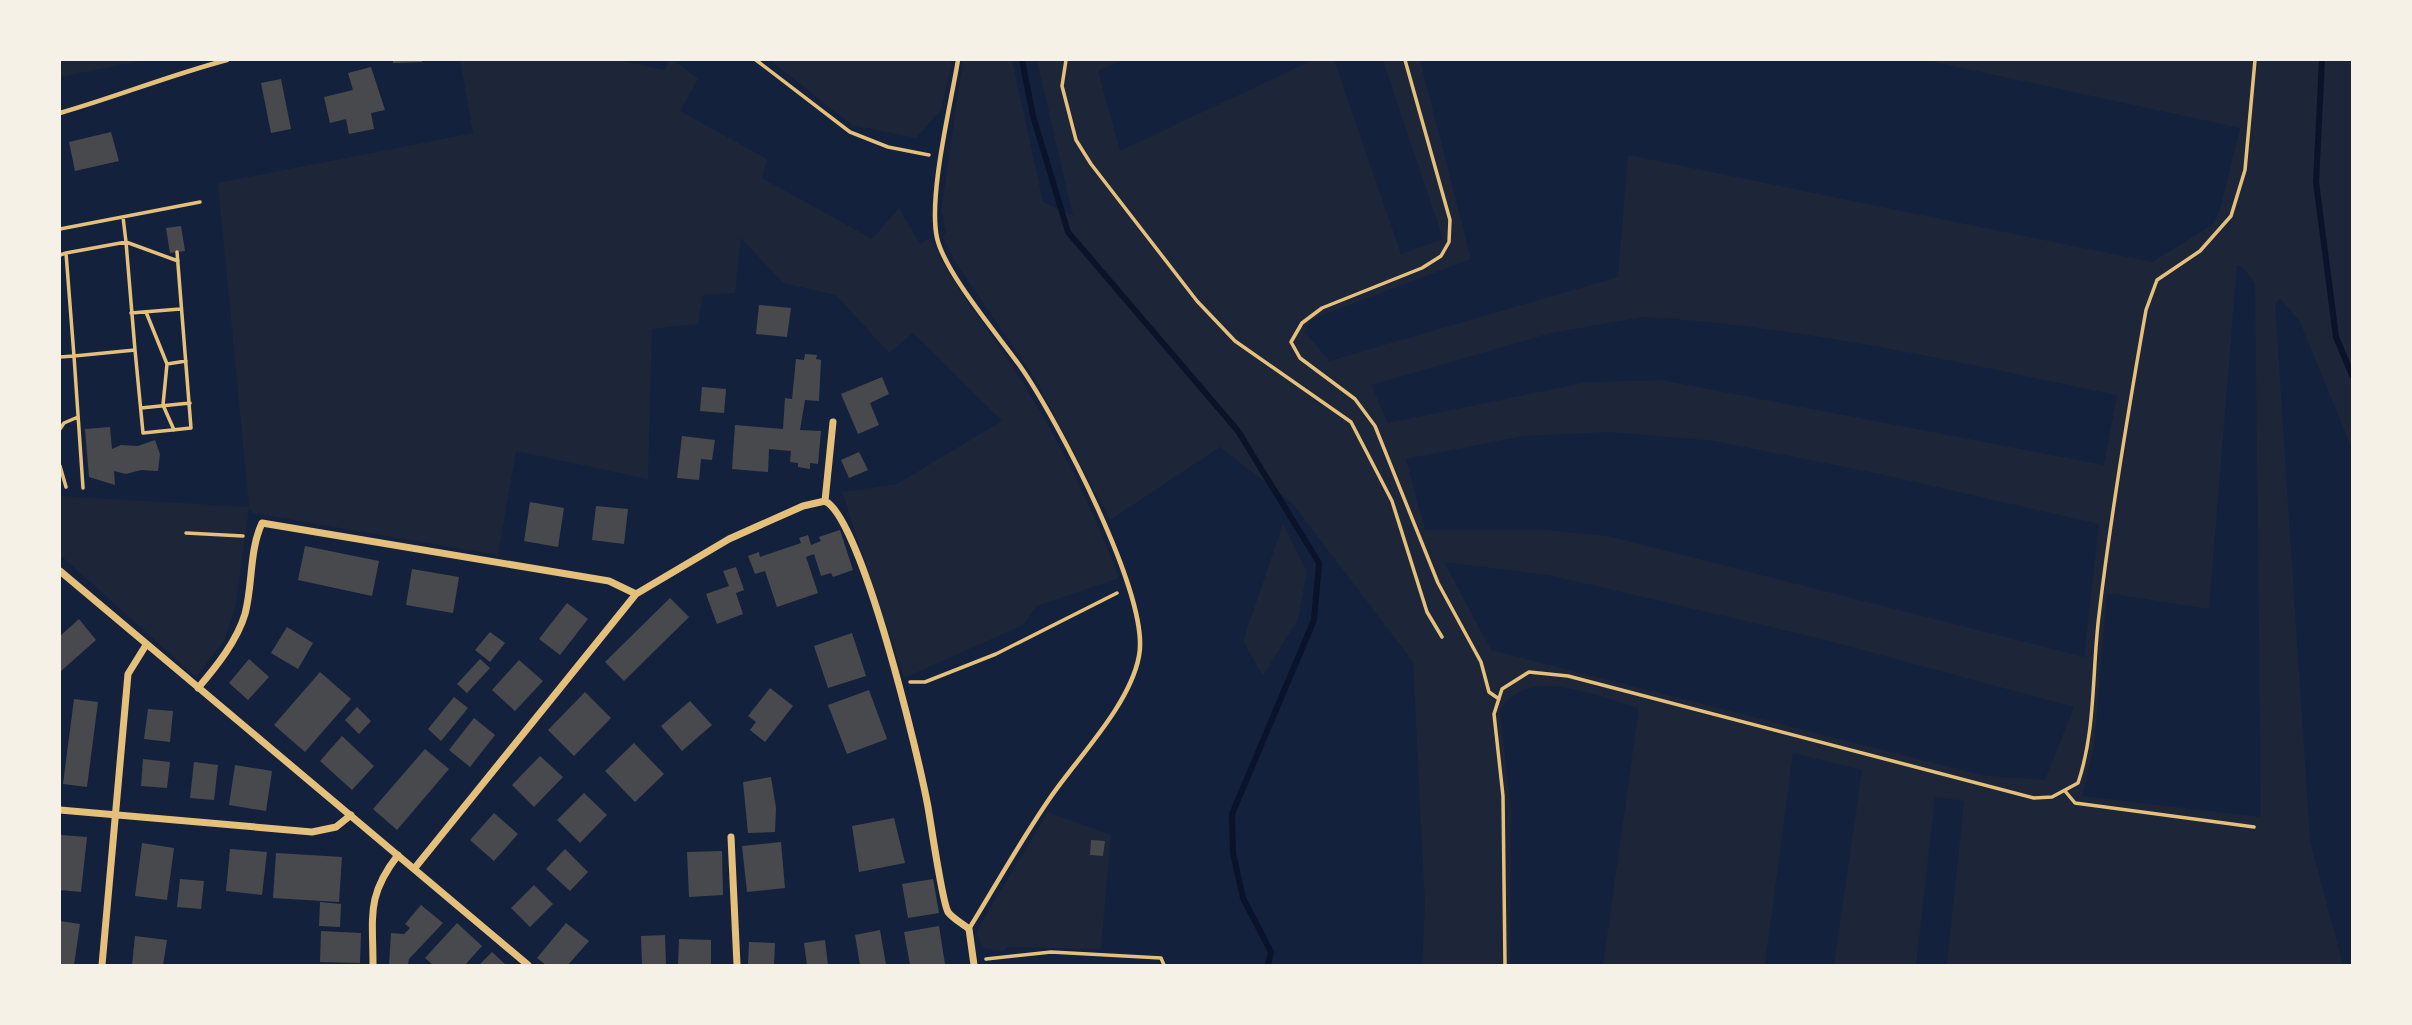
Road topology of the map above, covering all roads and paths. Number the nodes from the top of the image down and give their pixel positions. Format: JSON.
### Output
{"nodes":[{"id":1,"x":227,"y":60,"type":"edge"},
{"id":2,"x":756,"y":60,"type":"edge"},
{"id":3,"x":958,"y":60,"type":"edge"},
{"id":4,"x":1066,"y":60,"type":"edge"},
{"id":5,"x":1405,"y":60,"type":"edge"},
{"id":6,"x":2255,"y":60,"type":"edge"},
{"id":7,"x":60,"y":113,"type":"edge"},
{"id":8,"x":942,"y":158,"type":"junction"},
{"id":9,"x":201,"y":202,"type":"dead end"},
{"id":10,"x":123,"y":217,"type":"junction"},
{"id":11,"x":60,"y":229,"type":"edge"},
{"id":12,"x":126,"y":242,"type":"junction"},
{"id":13,"x":177,"y":252,"type":"dead end"},
{"id":14,"x":66,"y":253,"type":"junction"},
{"id":15,"x":60,"y":254,"type":"edge"},
{"id":16,"x":178,"y":261,"type":"junction"},
{"id":17,"x":180,"y":309,"type":"junction"},
{"id":18,"x":146,"y":312,"type":"junction"},
{"id":19,"x":131,"y":313,"type":"junction"},
{"id":20,"x":135,"y":350,"type":"junction"},
{"id":21,"x":74,"y":356,"type":"junction"},
{"id":22,"x":60,"y":357,"type":"edge"},
{"id":23,"x":186,"y":361,"type":"junction"},
{"id":24,"x":167,"y":364,"type":"junction"},
{"id":25,"x":190,"y":403,"type":"junction"},
{"id":26,"x":163,"y":405,"type":"junction"},
{"id":27,"x":141,"y":408,"type":"junction"},
{"id":28,"x":78,"y":417,"type":"junction"},
{"id":29,"x":833,"y":422,"type":"dead end"},
{"id":30,"x":60,"y":429,"type":"edge"},
{"id":31,"x":174,"y":430,"type":"junction"},
{"id":32,"x":60,"y":466,"type":"edge"},
{"id":33,"x":66,"y":487,"type":"dead end"},
{"id":34,"x":83,"y":488,"type":"dead end"},
{"id":35,"x":825,"y":501,"type":"junction"},
{"id":36,"x":186,"y":533,"type":"dead end"},
{"id":37,"x":256,"y":536,"type":"junction"},
{"id":38,"x":60,"y":571,"type":"edge"},
{"id":39,"x":1128,"y":589,"type":"junction"},
{"id":40,"x":636,"y":594,"type":"junction"},
{"id":41,"x":1442,"y":637,"type":"dead end"},
{"id":42,"x":146,"y":645,"type":"junction"},
{"id":43,"x":898,"y":681,"type":"junction"},
{"id":44,"x":198,"y":688,"type":"junction"},
{"id":45,"x":1499,"y":699,"type":"junction"},
{"id":46,"x":2065,"y":791,"type":"junction"},
{"id":47,"x":60,"y":810,"type":"edge"},
{"id":48,"x":115,"y":814,"type":"junction"},
{"id":49,"x":351,"y":815,"type":"junction"},
{"id":50,"x":2254,"y":827,"type":"dead end"},
{"id":51,"x":730,"y":837,"type":"dead end"},
{"id":52,"x":398,"y":855,"type":"junction"},
{"id":53,"x":414,"y":869,"type":"junction"},
{"id":54,"x":969,"y":929,"type":"junction"},
{"id":55,"x":1004,"y":956,"type":"dead end"},
{"id":56,"x":102,"y":965,"type":"edge"},
{"id":57,"x":373,"y":965,"type":"edge"},
{"id":58,"x":528,"y":965,"type":"edge"},
{"id":59,"x":737,"y":965,"type":"edge"},
{"id":60,"x":974,"y":965,"type":"edge"},
{"id":61,"x":1164,"y":965,"type":"edge"},
{"id":62,"x":1505,"y":965,"type":"edge"}],
"edges":[{"from":1,"to":7,"type":"lane"},
{"from":2,"to":8,"type":"path"},
{"from":3,"to":8,"type":"lane"},
{"from":4,"to":41,"type":"path"},
{"from":5,"to":45,"type":"path"},
{"from":6,"to":46,"type":"path"},
{"from":8,"to":39,"type":"lane"},
{"from":9,"to":10,"type":"path"},
{"from":10,"to":11,"type":"path"},
{"from":10,"to":12,"type":"path"},
{"from":12,"to":14,"type":"path"},
{"from":12,"to":16,"type":"path"},
{"from":12,"to":19,"type":"path"},
{"from":13,"to":16,"type":"path"},
{"from":14,"to":15,"type":"path"},
{"from":14,"to":21,"type":"path"},
{"from":16,"to":17,"type":"path"},
{"from":17,"to":18,"type":"path"},
{"from":17,"to":23,"type":"path"},
{"from":18,"to":19,"type":"path"},
{"from":18,"to":24,"type":"path"},
{"from":19,"to":20,"type":"path"},
{"from":20,"to":21,"type":"path"},
{"from":20,"to":27,"type":"path"},
{"from":21,"to":22,"type":"path"},
{"from":21,"to":28,"type":"path"},
{"from":23,"to":24,"type":"path"},
{"from":23,"to":25,"type":"path"},
{"from":24,"to":26,"type":"path"},
{"from":25,"to":26,"type":"path"},
{"from":25,"to":31,"type":"path"},
{"from":26,"to":27,"type":"path"},
{"from":26,"to":31,"type":"path"},
{"from":27,"to":31,"type":"path"},
{"from":28,"to":30,"type":"path"},
{"from":28,"to":34,"type":"path"},
{"from":29,"to":35,"type":"street"},
{"from":32,"to":33,"type":"path"},
{"from":35,"to":40,"type":"street"},
{"from":35,"to":43,"type":"street"},
{"from":36,"to":37,"type":"path"},
{"from":37,"to":40,"type":"street"},
{"from":37,"to":44,"type":"street"},
{"from":38,"to":42,"type":"street"},
{"from":39,"to":43,"type":"path"},
{"from":39,"to":54,"type":"lane"},
{"from":40,"to":53,"type":"street"},
{"from":42,"to":44,"type":"street"},
{"from":42,"to":48,"type":"street"},
{"from":43,"to":54,"type":"street"},
{"from":44,"to":49,"type":"street"},
{"from":45,"to":46,"type":"path"},
{"from":45,"to":62,"type":"path"},
{"from":46,"to":50,"type":"path"},
{"from":47,"to":48,"type":"street"},
{"from":48,"to":49,"type":"street"},
{"from":48,"to":56,"type":"street"},
{"from":49,"to":52,"type":"street"},
{"from":51,"to":59,"type":"street"},
{"from":52,"to":53,"type":"street"},
{"from":52,"to":57,"type":"street"},
{"from":53,"to":58,"type":"street"},
{"from":54,"to":60,"type":"street"},
{"from":55,"to":61,"type":"path"}]}
